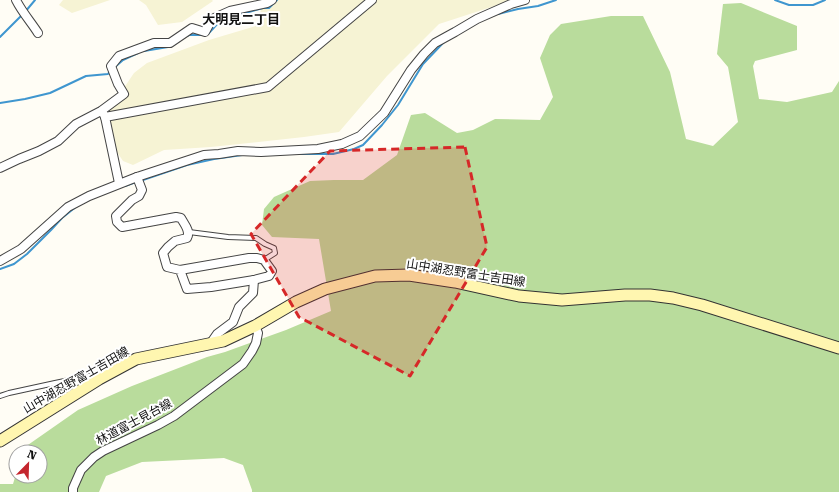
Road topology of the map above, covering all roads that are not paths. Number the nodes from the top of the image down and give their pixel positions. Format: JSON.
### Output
{"nodes":[{"id":1,"x":16,"y":0,"type":"edge"},
{"id":2,"x":272,"y":0,"type":"edge"},
{"id":3,"x":372,"y":0,"type":"edge"},
{"id":4,"x":525,"y":0,"type":"edge"},
{"id":5,"x":38,"y":33,"type":"dead end"},
{"id":6,"x":103,"y":114,"type":"junction"},
{"id":7,"x":0,"y":168,"type":"edge"},
{"id":8,"x":137,"y":177,"type":"junction"},
{"id":9,"x":119,"y":184,"type":"junction"},
{"id":10,"x":189,"y":232,"type":"junction"},
{"id":11,"x":264,"y":260,"type":"junction"},
{"id":12,"x":0,"y":261,"type":"edge"},
{"id":13,"x":180,"y":270,"type":"junction"},
{"id":14,"x":254,"y":280,"type":"junction"},
{"id":15,"x":255,"y":326,"type":"junction"},
{"id":16,"x":210,"y":344,"type":"junction"},
{"id":17,"x":839,"y":348,"type":"edge"},
{"id":18,"x":112,"y":372,"type":"junction"},
{"id":19,"x":0,"y":396,"type":"edge"},
{"id":20,"x":0,"y":441,"type":"edge"},
{"id":21,"x":73,"y":492,"type":"edge"}],
"edges":[{"from":1,"to":5,"type":"street"},
{"from":2,"to":6,"type":"street"},
{"from":3,"to":6,"type":"street"},
{"from":4,"to":8,"type":"street"},
{"from":6,"to":7,"type":"street"},
{"from":6,"to":9,"type":"street"},
{"from":8,"to":9,"type":"street"},
{"from":8,"to":10,"type":"street"},
{"from":9,"to":12,"type":"street"},
{"from":10,"to":11,"type":"lane"},
{"from":10,"to":13,"type":"street"},
{"from":11,"to":13,"type":"street"},
{"from":11,"to":14,"type":"street"},
{"from":13,"to":14,"type":"street"},
{"from":14,"to":16,"type":"street"},
{"from":15,"to":16,"type":"main road","name":"山中湖忍野富士吉田線"},
{"from":15,"to":17,"type":"main road","name":"山中湖忍野富士吉田線"},
{"from":15,"to":21,"type":"street","name":"林道富士見台線"},
{"from":16,"to":18,"type":"main road","name":"山中湖忍野富士吉田線"},
{"from":18,"to":19,"type":"lane"},
{"from":18,"to":20,"type":"main road","name":"山中湖忍野富士吉田線"}]}
